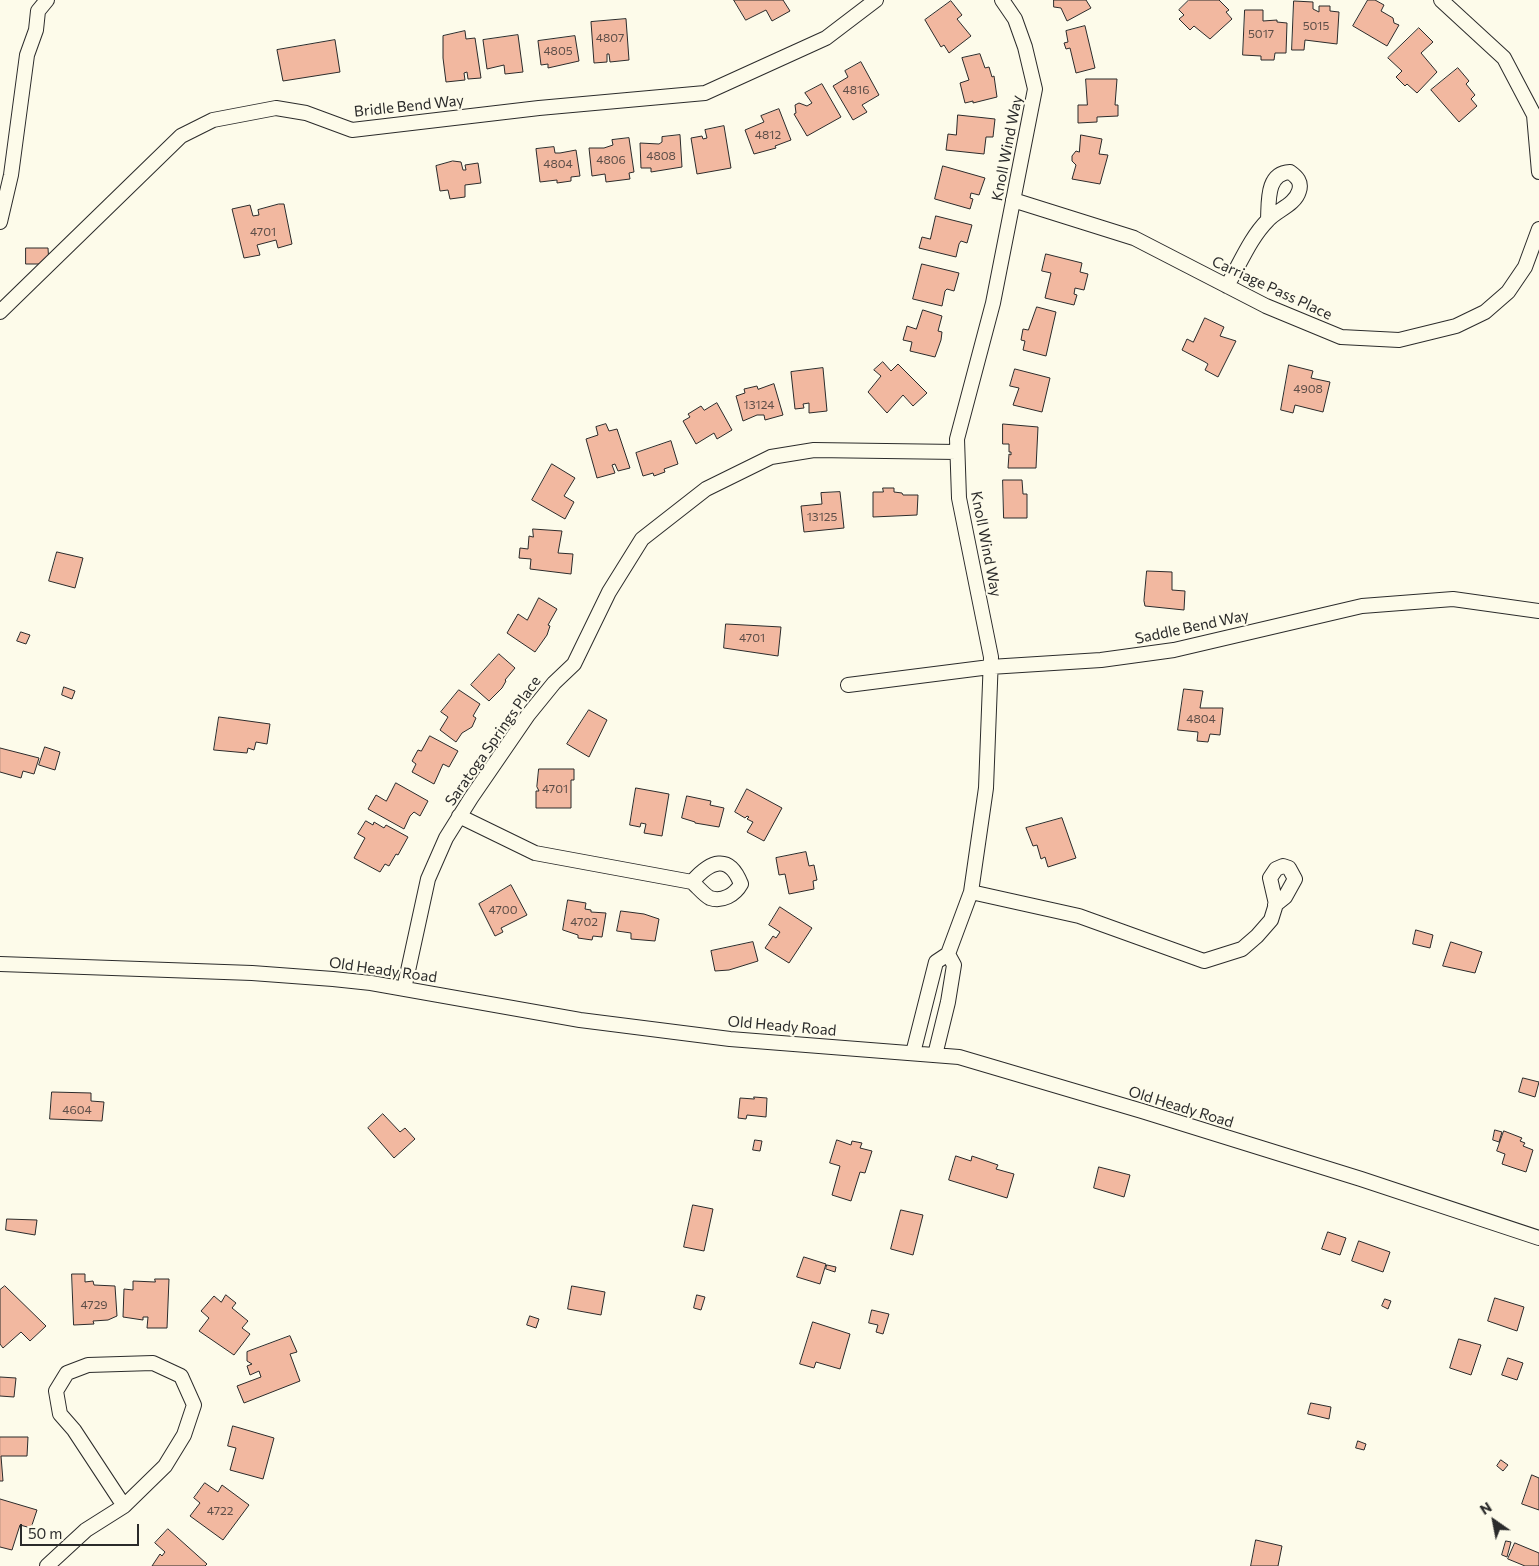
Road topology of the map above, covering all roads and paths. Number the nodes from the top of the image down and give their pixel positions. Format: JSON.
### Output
{"nodes":[{"id":1,"x":47,"y":0,"type":"edge"},
{"id":2,"x":876,"y":0,"type":"edge"},
{"id":3,"x":1002,"y":0,"type":"edge"},
{"id":4,"x":1441,"y":0,"type":"edge"},
{"id":5,"x":1539,"y":172,"type":"edge"},
{"id":6,"x":1013,"y":200,"type":"junction"},
{"id":7,"x":1268,"y":219,"type":"dead end"},
{"id":8,"x":0,"y":222,"type":"edge"},
{"id":9,"x":1539,"y":229,"type":"edge"},
{"id":10,"x":1227,"y":286,"type":"junction"},
{"id":11,"x":0,"y":312,"type":"edge"},
{"id":12,"x":957,"y":452,"type":"junction"},
{"id":13,"x":1539,"y":611,"type":"edge"},
{"id":14,"x":990,"y":667,"type":"junction"},
{"id":15,"x":848,"y":684,"type":"dead end"},
{"id":16,"x":459,"y":816,"type":"junction"},
{"id":17,"x":692,"y":882,"type":"dead end"},
{"id":18,"x":971,"y":892,"type":"junction"},
{"id":19,"x":1275,"y":905,"type":"dead end"},
{"id":20,"x":948,"y":954,"type":"junction"},
{"id":21,"x":0,"y":964,"type":"edge"},
{"id":22,"x":404,"y":989,"type":"junction"},
{"id":23,"x":913,"y":1053,"type":"junction"},
{"id":24,"x":935,"y":1055,"type":"junction"},
{"id":25,"x":1539,"y":1238,"type":"edge"},
{"id":26,"x":124,"y":1506,"type":"junction"},
{"id":27,"x":47,"y":1566,"type":"edge"}],
"edges":[{"from":1,"to":8,"type":"street"},
{"from":2,"to":11,"type":"street","name":"Bridle Bend Way"},
{"from":3,"to":6,"type":"street","name":"Knoll Wind Way"},
{"from":4,"to":5,"type":"street"},
{"from":6,"to":10,"type":"street","name":"Carriage Pass Place"},
{"from":6,"to":12,"type":"street","name":"Knoll Wind Way"},
{"from":7,"to":10,"type":"street"},
{"from":9,"to":10,"type":"street","name":"Carriage Pass Place"},
{"from":12,"to":14,"type":"street","name":"Knoll Wind Way"},
{"from":12,"to":16,"type":"street","name":"Saratoga Springs Place"},
{"from":13,"to":14,"type":"street","name":"Saddle Bend Way"},
{"from":14,"to":15,"type":"street","name":"Saddle Bend Way"},
{"from":14,"to":18,"type":"street","name":"Knoll Wind Way"},
{"from":16,"to":17,"type":"street"},
{"from":16,"to":22,"type":"street","name":"Saratoga Springs Place"},
{"from":18,"to":19,"type":"street"},
{"from":18,"to":20,"type":"street","name":"Knoll Wind Way"},
{"from":20,"to":23,"type":"street","name":"Knoll Wind Way"},
{"from":20,"to":24,"type":"street","name":"Knoll Wind Way"},
{"from":21,"to":22,"type":"street","name":"Old Heady Road"},
{"from":22,"to":23,"type":"street","name":"Old Heady Road"},
{"from":23,"to":24,"type":"street","name":"Old Heady Road"},
{"from":24,"to":25,"type":"street","name":"Old Heady Road"},
{"from":26,"to":26,"type":"street"},
{"from":26,"to":27,"type":"street"}]}
